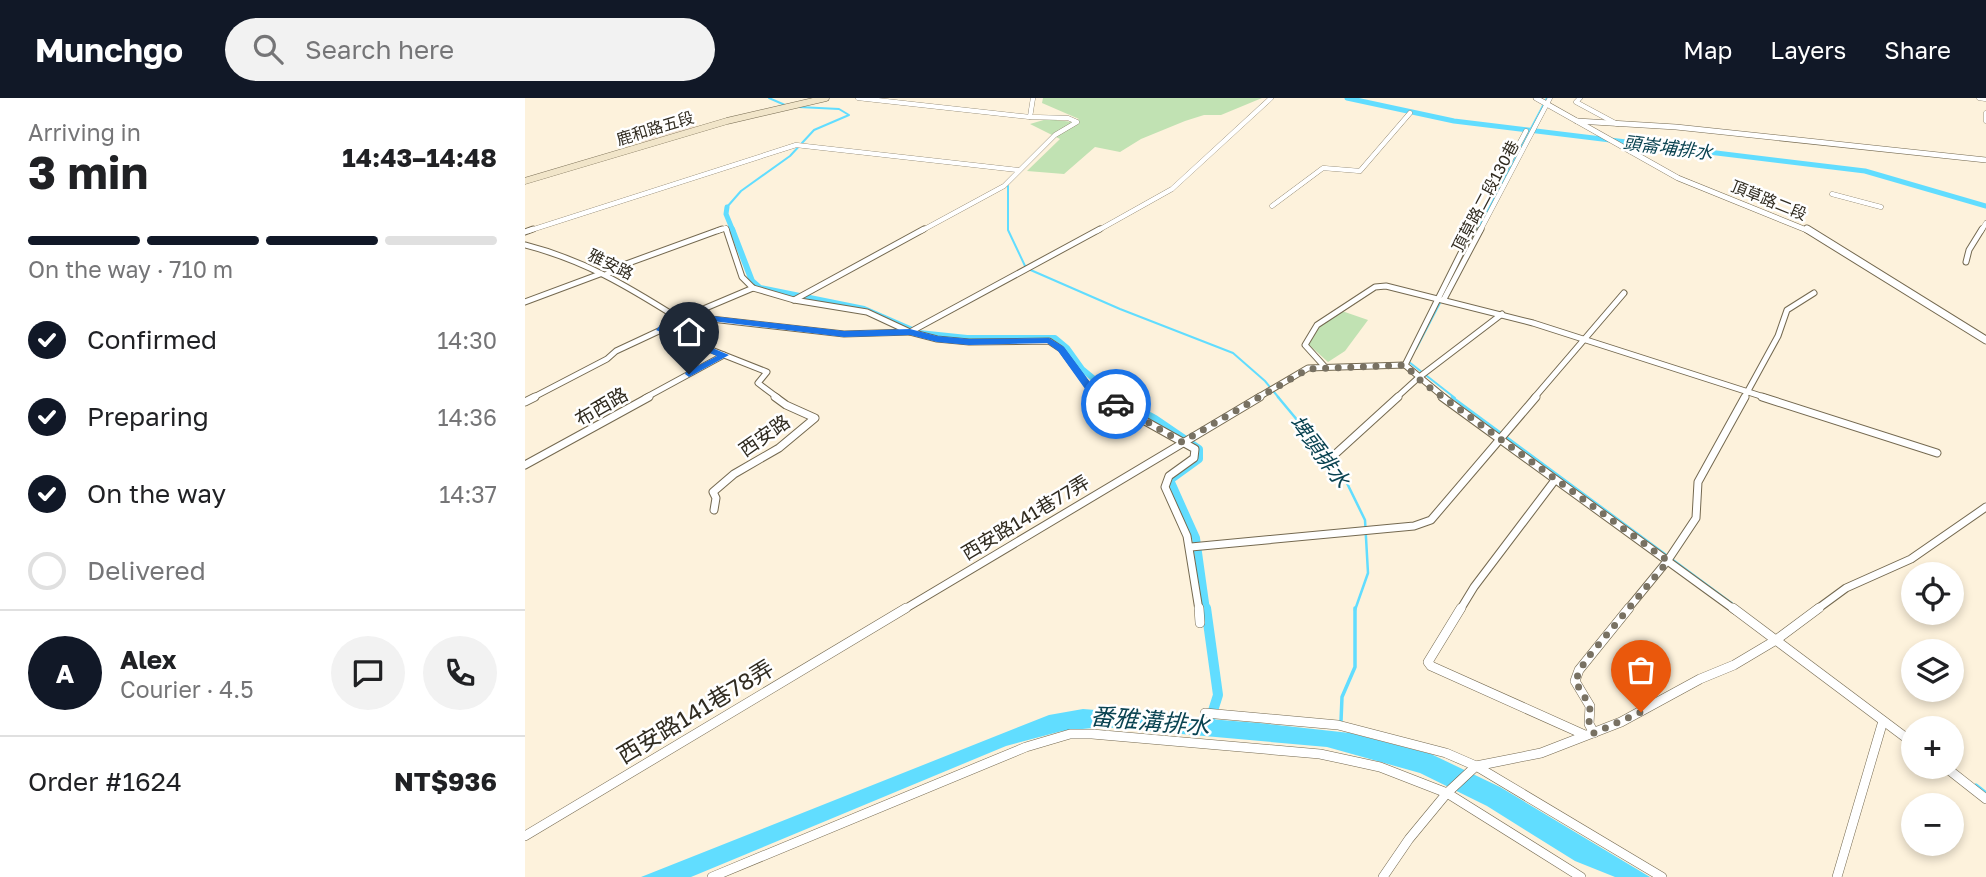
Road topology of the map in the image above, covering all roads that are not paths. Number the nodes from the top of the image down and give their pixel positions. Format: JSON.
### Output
{"nodes":[{"id":1,"x":826,"y":98,"type":"edge"},
{"id":2,"x":858,"y":98,"type":"edge"},
{"id":3,"x":1033,"y":98,"type":"edge"},
{"id":4,"x":1271,"y":98,"type":"edge"},
{"id":5,"x":1536,"y":98,"type":"edge"},
{"id":6,"x":1580,"y":98,"type":"edge"},
{"id":7,"x":1979,"y":98,"type":"edge"},
{"id":8,"x":1986,"y":99,"type":"edge"},
{"id":9,"x":1549,"y":101,"type":"edge"},
{"id":10,"x":1410,"y":113,"type":"dead end"},
{"id":11,"x":1986,"y":113,"type":"edge"},
{"id":12,"x":1030,"y":117,"type":"junction"},
{"id":13,"x":1574,"y":121,"type":"junction"},
{"id":14,"x":1986,"y":121,"type":"edge"},
{"id":15,"x":1617,"y":124,"type":"junction"},
{"id":16,"x":1526,"y":131,"type":"dead end"},
{"id":17,"x":1986,"y":160,"type":"edge"},
{"id":18,"x":1018,"y":170,"type":"junction"},
{"id":19,"x":525,"y":181,"type":"edge"},
{"id":20,"x":1832,"y":194,"type":"dead end"},
{"id":21,"x":1272,"y":206,"type":"dead end"},
{"id":22,"x":1881,"y":206,"type":"dead end"},
{"id":23,"x":1986,"y":223,"type":"edge"},
{"id":24,"x":525,"y":232,"type":"edge"},
{"id":25,"x":525,"y":245,"type":"edge"},
{"id":26,"x":1966,"y":262,"type":"dead end"},
{"id":27,"x":603,"y":274,"type":"junction"},
{"id":28,"x":753,"y":288,"type":"junction"},
{"id":29,"x":1624,"y":293,"type":"dead end"},
{"id":30,"x":1814,"y":293,"type":"dead end"},
{"id":31,"x":1441,"y":299,"type":"junction"},
{"id":32,"x":794,"y":300,"type":"junction"},
{"id":33,"x":525,"y":302,"type":"edge"},
{"id":34,"x":1502,"y":314,"type":"junction"},
{"id":35,"x":682,"y":317,"type":"junction"},
{"id":36,"x":661,"y":330,"type":"junction"},
{"id":37,"x":910,"y":332,"type":"junction"},
{"id":38,"x":1585,"y":340,"type":"junction"},
{"id":39,"x":1986,"y":340,"type":"edge"},
{"id":40,"x":724,"y":355,"type":"junction"},
{"id":41,"x":1405,"y":365,"type":"junction"},
{"id":42,"x":1325,"y":366,"type":"junction"},
{"id":43,"x":1422,"y":375,"type":"junction"},
{"id":44,"x":1749,"y":392,"type":"junction"},
{"id":45,"x":525,"y":402,"type":"edge"},
{"id":46,"x":1500,"y":438,"type":"junction"},
{"id":47,"x":1182,"y":442,"type":"junction"},
{"id":48,"x":1937,"y":453,"type":"dead end"},
{"id":49,"x":1324,"y":459,"type":"dead end"},
{"id":50,"x":525,"y":465,"type":"edge"},
{"id":51,"x":1555,"y":480,"type":"junction"},
{"id":52,"x":1986,"y":507,"type":"edge"},
{"id":53,"x":714,"y":510,"type":"dead end"},
{"id":54,"x":1195,"y":546,"type":"junction"},
{"id":55,"x":1668,"y":561,"type":"junction"},
{"id":56,"x":884,"y":620,"type":"joint"},
{"id":57,"x":1200,"y":623,"type":"dead end"},
{"id":58,"x":1776,"y":640,"type":"junction"},
{"id":59,"x":1205,"y":713,"type":"dead end"},
{"id":60,"x":1883,"y":721,"type":"junction"},
{"id":61,"x":1590,"y":734,"type":"junction"},
{"id":62,"x":1901,"y":734,"type":"edge"},
{"id":63,"x":1476,"y":766,"type":"junction"},
{"id":64,"x":1961,"y":779,"type":"edge"},
{"id":65,"x":1447,"y":793,"type":"junction"},
{"id":66,"x":1986,"y":799,"type":"edge"},
{"id":67,"x":525,"y":836,"type":"edge"},
{"id":68,"x":712,"y":877,"type":"edge"},
{"id":69,"x":1383,"y":877,"type":"edge"},
{"id":70,"x":1581,"y":877,"type":"edge"},
{"id":71,"x":1662,"y":877,"type":"edge"},
{"id":72,"x":1837,"y":877,"type":"edge"}],
"edges":[{"from":1,"to":19,"type":"main road","name":"鹿和路五段"},
{"from":2,"to":12,"type":"street"},
{"from":3,"to":12,"type":"street"},
{"from":4,"to":37,"type":"street"},
{"from":5,"to":9,"type":"street","name":"頂草路二段"},
{"from":6,"to":15,"type":"street"},
{"from":7,"to":8,"type":"street"},
{"from":9,"to":13,"type":"street","name":"頂草路二段"},
{"from":9,"to":31,"type":"street","name":"頂草路二段130巷"},
{"from":10,"to":21,"type":"street"},
{"from":11,"to":14,"type":"street"},
{"from":12,"to":18,"type":"street"},
{"from":13,"to":15,"type":"street"},
{"from":13,"to":39,"type":"street","name":"頂草路二段"},
{"from":15,"to":17,"type":"street"},
{"from":16,"to":31,"type":"street"},
{"from":18,"to":24,"type":"street"},
{"from":18,"to":32,"type":"street"},
{"from":20,"to":22,"type":"street"},
{"from":23,"to":26,"type":"street"},
{"from":25,"to":27,"type":"street","name":"雅安路"},
{"from":27,"to":28,"type":"street"},
{"from":27,"to":33,"type":"street"},
{"from":27,"to":35,"type":"street","name":"雅安路"},
{"from":28,"to":32,"type":"street"},
{"from":28,"to":35,"type":"street"},
{"from":29,"to":38,"type":"street"},
{"from":30,"to":44,"type":"street"},
{"from":31,"to":34,"type":"street"},
{"from":31,"to":41,"type":"street"},
{"from":31,"to":42,"type":"street"},
{"from":32,"to":37,"type":"street"},
{"from":34,"to":38,"type":"street"},
{"from":34,"to":43,"type":"street"},
{"from":35,"to":36,"type":"street"},
{"from":35,"to":37,"type":"street","name":"雅安路"},
{"from":36,"to":40,"type":"street"},
{"from":36,"to":45,"type":"street"},
{"from":37,"to":47,"type":"street"},
{"from":38,"to":44,"type":"street"},
{"from":38,"to":46,"type":"street"},
{"from":40,"to":50,"type":"street","name":"布西路"},
{"from":40,"to":53,"type":"street","name":"西安路"},
{"from":41,"to":42,"type":"street","name":"西安路141巷77弄"},
{"from":41,"to":43,"type":"street"},
{"from":42,"to":47,"type":"street","name":"西安路141巷77弄"},
{"from":43,"to":46,"type":"street"},
{"from":43,"to":49,"type":"street"},
{"from":44,"to":48,"type":"street"},
{"from":44,"to":55,"type":"street"},
{"from":46,"to":51,"type":"street"},
{"from":46,"to":54,"type":"street"},
{"from":47,"to":54,"type":"street"},
{"from":47,"to":56,"type":"street","name":"西安路141巷77弄"},
{"from":51,"to":55,"type":"street"},
{"from":51,"to":61,"type":"street"},
{"from":52,"to":58,"type":"street"},
{"from":54,"to":57,"type":"street"},
{"from":55,"to":58,"type":"street"},
{"from":55,"to":61,"type":"street"},
{"from":56,"to":67,"type":"street","name":"西安路141巷78弄"},
{"from":58,"to":60,"type":"street"},
{"from":58,"to":61,"type":"street"},
{"from":59,"to":63,"type":"street"},
{"from":60,"to":62,"type":"street"},
{"from":60,"to":72,"type":"street"},
{"from":61,"to":63,"type":"street"},
{"from":63,"to":65,"type":"street"},
{"from":63,"to":71,"type":"street"},
{"from":64,"to":66,"type":"street"},
{"from":65,"to":68,"type":"street"},
{"from":65,"to":69,"type":"street"},
{"from":65,"to":70,"type":"street"}]}
